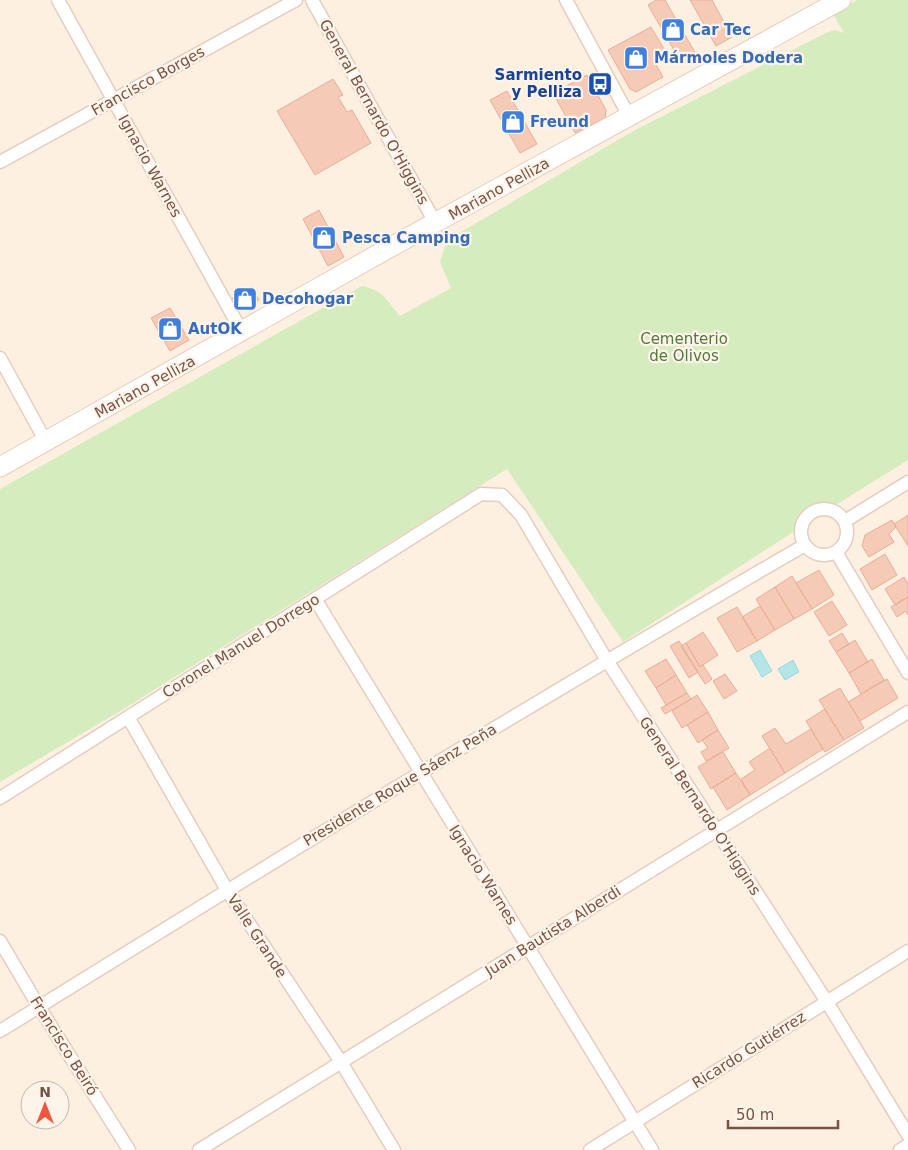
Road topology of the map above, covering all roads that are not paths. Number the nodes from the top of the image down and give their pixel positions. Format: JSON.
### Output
{"nodes":[{"id":1,"x":58,"y":0,"type":"edge"},
{"id":2,"x":296,"y":0,"type":"edge"},
{"id":3,"x":312,"y":0,"type":"edge"},
{"id":4,"x":566,"y":0,"type":"edge"},
{"id":5,"x":841,"y":0,"type":"edge"},
{"id":6,"x":819,"y":5,"type":"edge"},
{"id":7,"x":114,"y":100,"type":"junction"},
{"id":8,"x":630,"y":118,"type":"junction"},
{"id":9,"x":0,"y":162,"type":"edge"},
{"id":10,"x":436,"y":224,"type":"junction"},
{"id":11,"x":242,"y":332,"type":"junction"},
{"id":12,"x":0,"y":358,"type":"edge"},
{"id":13,"x":46,"y":442,"type":"junction"},
{"id":14,"x":0,"y":467,"type":"edge"},
{"id":15,"x":908,"y":482,"type":"edge"},
{"id":16,"x":481,"y":494,"type":"joint"},
{"id":17,"x":845,"y":521,"type":"junction"},
{"id":18,"x":804,"y":545,"type":"junction"},
{"id":19,"x":836,"y":552,"type":"junction"},
{"id":20,"x":315,"y":599,"type":"junction"},
{"id":21,"x":606,"y":660,"type":"junction"},
{"id":22,"x":908,"y":672,"type":"edge"},
{"id":23,"x":908,"y":712,"type":"edge"},
{"id":24,"x":128,"y":717,"type":"junction"},
{"id":25,"x":420,"y":773,"type":"junction"},
{"id":26,"x":0,"y":798,"type":"edge"},
{"id":27,"x":715,"y":831,"type":"junction"},
{"id":28,"x":227,"y":890,"type":"junction"},
{"id":29,"x":0,"y":941,"type":"edge"},
{"id":30,"x":528,"y":947,"type":"junction"},
{"id":31,"x":908,"y":951,"type":"edge"},
{"id":32,"x":827,"y":1002,"type":"junction"},
{"id":33,"x":38,"y":1007,"type":"junction"},
{"id":34,"x":0,"y":1031,"type":"edge"},
{"id":35,"x":341,"y":1062,"type":"junction"},
{"id":36,"x":635,"y":1122,"type":"junction"},
{"id":37,"x":908,"y":1134,"type":"edge"},
{"id":38,"x":908,"y":1145,"type":"edge"},
{"id":39,"x":129,"y":1150,"type":"edge"},
{"id":40,"x":199,"y":1150,"type":"edge"},
{"id":41,"x":394,"y":1150,"type":"edge"},
{"id":42,"x":590,"y":1150,"type":"edge"},
{"id":43,"x":652,"y":1150,"type":"edge"},
{"id":44,"x":900,"y":1150,"type":"edge"}],
"edges":[{"from":1,"to":7,"type":"street","name":"Ignacio Warnes"},
{"from":2,"to":7,"type":"street","name":"Francisco Borges"},
{"from":3,"to":10,"type":"street","name":"General Bernardo O'Higgins"},
{"from":4,"to":8,"type":"street"},
{"from":5,"to":6,"type":"street","name":"Mariano Pelliza"},
{"from":6,"to":8,"type":"street","name":"Mariano Pelliza"},
{"from":7,"to":9,"type":"street","name":"Francisco Borges"},
{"from":7,"to":11,"type":"street","name":"Ignacio Warnes"},
{"from":8,"to":10,"type":"street","name":"Mariano Pelliza"},
{"from":10,"to":11,"type":"street","name":"Mariano Pelliza"},
{"from":11,"to":13,"type":"street","name":"Mariano Pelliza"},
{"from":12,"to":13,"type":"street"},
{"from":13,"to":14,"type":"street","name":"Mariano Pelliza"},
{"from":15,"to":17,"type":"street"},
{"from":16,"to":20,"type":"street","name":"Coronel Manuel Dorrego"},
{"from":16,"to":21,"type":"street","name":"General Bernardo O'Higgins"},
{"from":17,"to":18,"type":"street"},
{"from":17,"to":19,"type":"street"},
{"from":18,"to":19,"type":"street"},
{"from":18,"to":21,"type":"street","name":"Presidente Roque Sáenz Peña"},
{"from":19,"to":22,"type":"street"},
{"from":20,"to":24,"type":"street","name":"Coronel Manuel Dorrego"},
{"from":20,"to":25,"type":"street","name":"Ignacio Warnes"},
{"from":21,"to":25,"type":"street","name":"Presidente Roque Sáenz Peña"},
{"from":21,"to":27,"type":"street","name":"General Bernardo O'Higgins"},
{"from":23,"to":27,"type":"street","name":"Juan Bautista Alberdi"},
{"from":24,"to":26,"type":"street","name":"Coronel Manuel Dorrego"},
{"from":24,"to":28,"type":"street","name":"Valle Grande"},
{"from":25,"to":28,"type":"street","name":"Presidente Roque Sáenz Peña"},
{"from":25,"to":30,"type":"street","name":"Ignacio Warnes"},
{"from":27,"to":30,"type":"street","name":"Juan Bautista Alberdi"},
{"from":27,"to":32,"type":"street","name":"General Bernardo O'Higgins"},
{"from":28,"to":33,"type":"street","name":"Presidente Roque Sáenz Peña"},
{"from":28,"to":35,"type":"street","name":"Valle Grande"},
{"from":29,"to":33,"type":"street","name":"Francisco Beiró"},
{"from":30,"to":35,"type":"street","name":"Juan Bautista Alberdi"},
{"from":30,"to":36,"type":"street","name":"Ignacio Warnes"},
{"from":31,"to":32,"type":"street","name":"Ricardo Gutiérrez"},
{"from":32,"to":36,"type":"street","name":"Ricardo Gutiérrez"},
{"from":32,"to":37,"type":"street","name":"General Bernardo O'Higgins"},
{"from":33,"to":34,"type":"street","name":"Presidente Roque Sáenz Peña"},
{"from":33,"to":39,"type":"street","name":"Francisco Beiró"},
{"from":35,"to":40,"type":"street","name":"Juan Bautista Alberdi"},
{"from":35,"to":41,"type":"street","name":"Valle Grande"},
{"from":36,"to":42,"type":"street","name":"Ricardo Gutiérrez"},
{"from":36,"to":43,"type":"street","name":"Ignacio Warnes"},
{"from":38,"to":44,"type":"street"}]}
